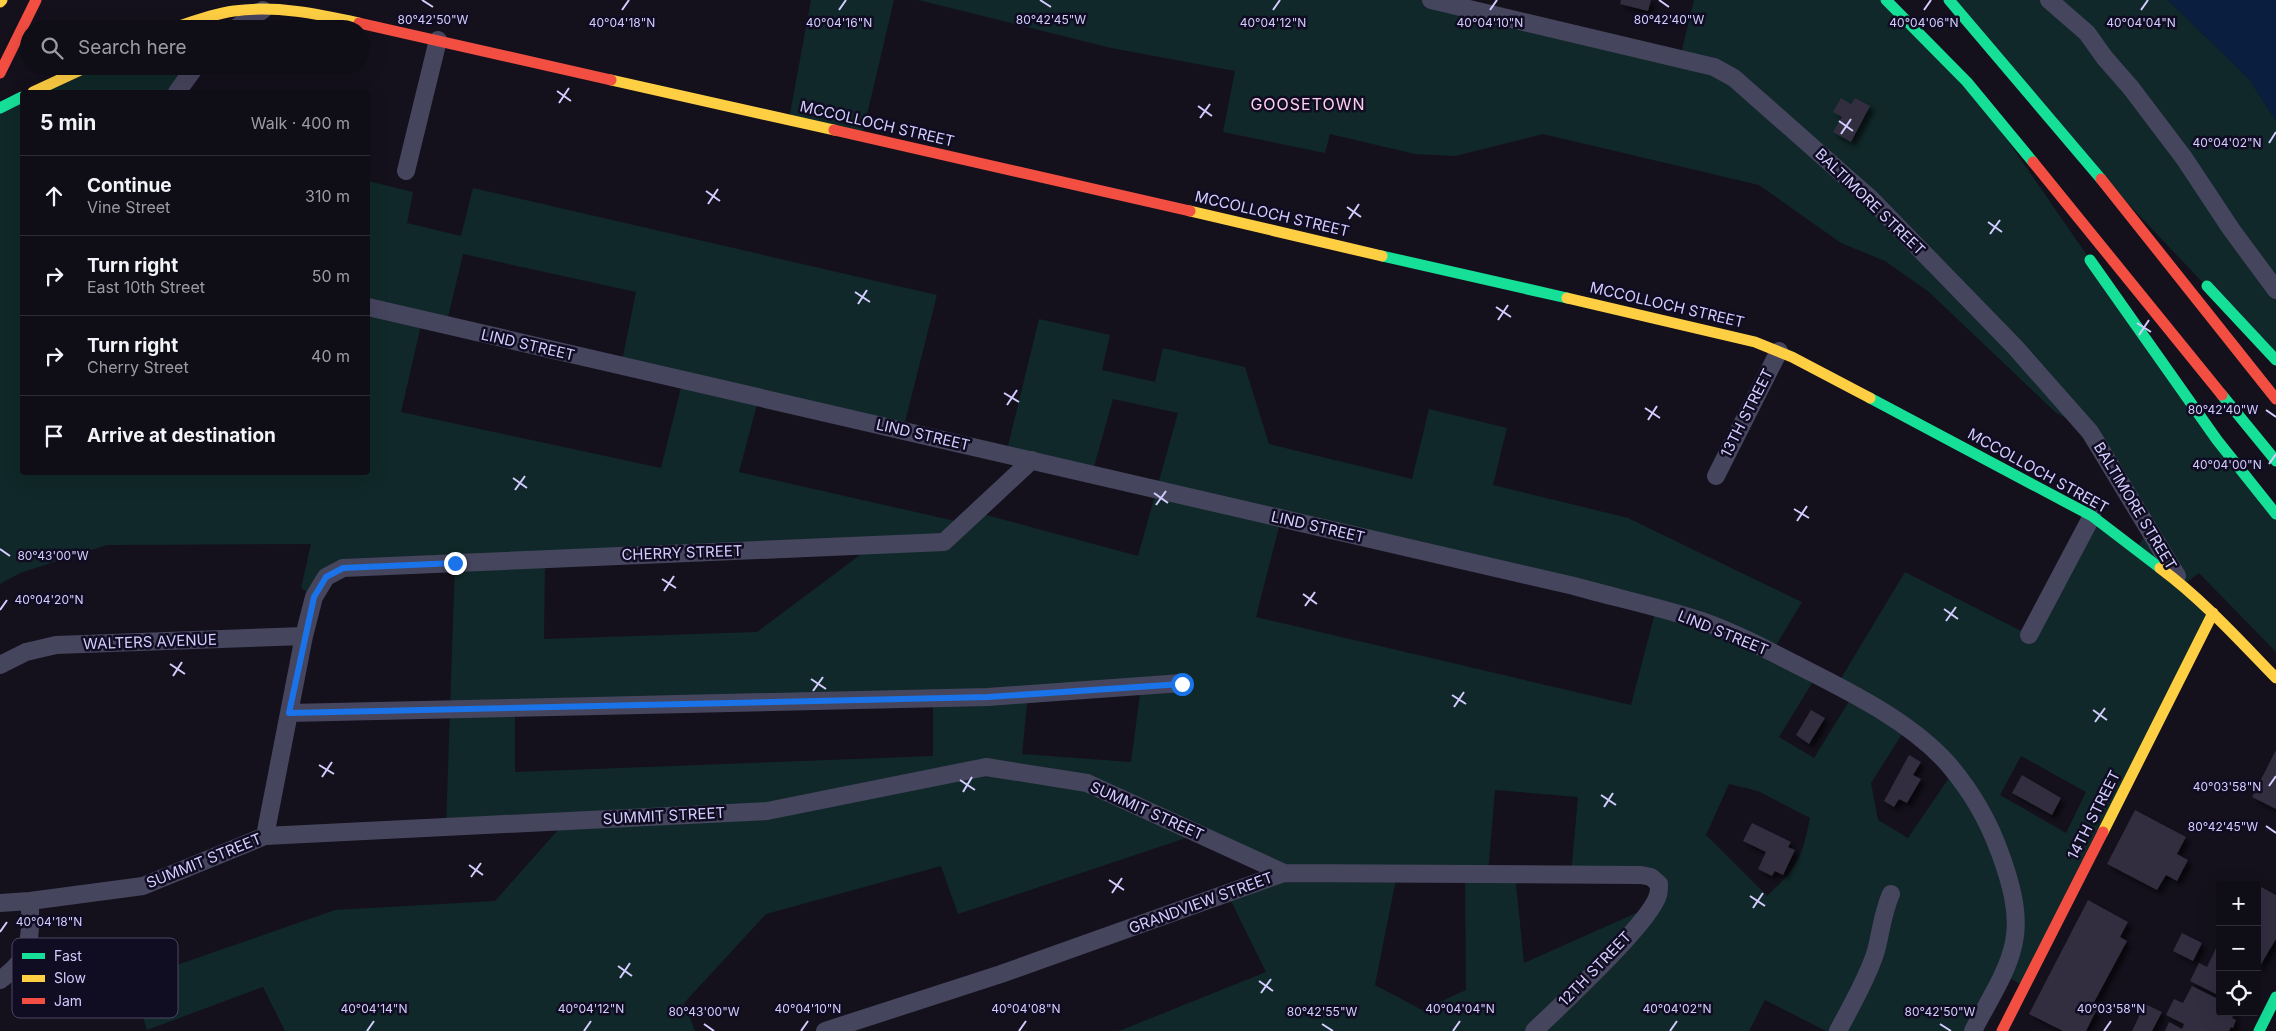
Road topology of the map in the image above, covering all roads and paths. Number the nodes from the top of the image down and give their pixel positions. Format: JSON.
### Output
{"nodes":[{"id":1,"x":36,"y":0,"type":"edge"},
{"id":2,"x":1431,"y":0,"type":"edge"},
{"id":3,"x":1886,"y":0,"type":"edge"},
{"id":4,"x":1949,"y":0,"type":"edge"},
{"id":5,"x":2049,"y":0,"type":"edge"},
{"id":6,"x":265,"y":9,"type":"junction"},
{"id":7,"x":26,"y":20,"type":"edge"},
{"id":8,"x":199,"y":20,"type":"edge"},
{"id":9,"x":248,"y":20,"type":"edge"},
{"id":10,"x":347,"y":20,"type":"edge"},
{"id":11,"x":370,"y":25,"type":"edge"},
{"id":12,"x":20,"y":32,"type":"edge"},
{"id":13,"x":438,"y":40,"type":"junction"},
{"id":14,"x":0,"y":73,"type":"edge"},
{"id":15,"x":70,"y":75,"type":"edge"},
{"id":16,"x":180,"y":75,"type":"edge"},
{"id":17,"x":189,"y":75,"type":"edge"},
{"id":18,"x":1967,"y":82,"type":"junction"},
{"id":19,"x":37,"y":90,"type":"edge"},
{"id":20,"x":176,"y":90,"type":"edge"},
{"id":21,"x":178,"y":90,"type":"edge"},
{"id":22,"x":20,"y":98,"type":"edge"},
{"id":23,"x":0,"y":108,"type":"edge"},
{"id":24,"x":2082,"y":155,"type":"junction"},
{"id":25,"x":406,"y":171,"type":"dead end"},
{"id":26,"x":2046,"y":197,"type":"dead end"},
{"id":27,"x":2086,"y":254,"type":"dead end"},
{"id":28,"x":2176,"y":254,"type":"dead end"},
{"id":29,"x":2196,"y":275,"type":"dead end"},
{"id":30,"x":2276,"y":290,"type":"edge"},
{"id":31,"x":370,"y":307,"type":"edge"},
{"id":32,"x":1779,"y":351,"type":"junction"},
{"id":33,"x":2276,"y":360,"type":"edge"},
{"id":34,"x":2276,"y":399,"type":"edge"},
{"id":35,"x":1032,"y":460,"type":"junction"},
{"id":36,"x":2276,"y":461,"type":"edge"},
{"id":37,"x":1716,"y":476,"type":"dead end"},
{"id":38,"x":2276,"y":514,"type":"edge"},
{"id":39,"x":2092,"y":516,"type":"junction"},
{"id":40,"x":2183,"y":585,"type":"junction"},
{"id":41,"x":2213,"y":613,"type":"junction"},
{"id":42,"x":2029,"y":635,"type":"dead end"},
{"id":43,"x":304,"y":636,"type":"junction"},
{"id":44,"x":0,"y":665,"type":"edge"},
{"id":45,"x":2276,"y":678,"type":"edge"},
{"id":46,"x":1182,"y":684,"type":"dead end"},
{"id":47,"x":289,"y":713,"type":"junction"},
{"id":48,"x":265,"y":836,"type":"junction"},
{"id":49,"x":1284,"y":873,"type":"junction"},
{"id":50,"x":1891,"y":894,"type":"dead end"},
{"id":51,"x":30,"y":901,"type":"junction"},
{"id":52,"x":0,"y":903,"type":"edge"},
{"id":53,"x":1654,"y":905,"type":"joint"},
{"id":54,"x":29,"y":938,"type":"edge"},
{"id":55,"x":12,"y":972,"type":"edge"},
{"id":56,"x":0,"y":980,"type":"edge"},
{"id":57,"x":2276,"y":997,"type":"edge"},
{"id":58,"x":825,"y":1031,"type":"edge"},
{"id":59,"x":1534,"y":1031,"type":"edge"},
{"id":60,"x":1838,"y":1031,"type":"edge"},
{"id":61,"x":1973,"y":1031,"type":"edge"},
{"id":62,"x":2002,"y":1031,"type":"edge"},
{"id":63,"x":2259,"y":1031,"type":"edge"}],
"edges":[{"from":1,"to":7,"type":"main road"},
{"from":2,"to":40,"type":"street","name":"BALTIMORE STREET"},
{"from":3,"to":18,"type":"main road"},
{"from":4,"to":24,"type":"main road"},
{"from":5,"to":30,"type":"street"},
{"from":6,"to":8,"type":"main road","name":"MCCOLLOCH STREET"},
{"from":6,"to":9,"type":"street"},
{"from":6,"to":10,"type":"main road","name":"MCCOLLOCH STREET"},
{"from":11,"to":13,"type":"main road","name":"MCCOLLOCH STREET"},
{"from":12,"to":14,"type":"main road"},
{"from":13,"to":25,"type":"street"},
{"from":13,"to":32,"type":"main road","name":"MCCOLLOCH STREET"},
{"from":15,"to":19,"type":"main road"},
{"from":16,"to":20,"type":"street"},
{"from":17,"to":21,"type":"street"},
{"from":18,"to":26,"type":"main road"},
{"from":18,"to":36,"type":"main road"},
{"from":22,"to":23,"type":"main road"},
{"from":24,"to":28,"type":"main road"},
{"from":24,"to":34,"type":"main road"},
{"from":27,"to":38,"type":"main road"},
{"from":29,"to":33,"type":"main road"},
{"from":31,"to":35,"type":"street","name":"LIND STREET"},
{"from":32,"to":37,"type":"street","name":"13TH STREET"},
{"from":32,"to":39,"type":"main road","name":"MCCOLLOCH STREET"},
{"from":35,"to":43,"type":"street","name":"CHERRY STREET"},
{"from":35,"to":61,"type":"street","name":"LIND STREET"},
{"from":39,"to":40,"type":"main road","name":"MCCOLLOCH STREET"},
{"from":39,"to":42,"type":"street"},
{"from":40,"to":41,"type":"main road","name":"MCCOLLOCH STREET"},
{"from":41,"to":45,"type":"main road","name":"MCCOLLOCH STREET"},
{"from":41,"to":62,"type":"main road","name":"14TH STREET"},
{"from":43,"to":44,"type":"street","name":"WALTERS AVENUE"},
{"from":43,"to":47,"type":"street","name":"CHERRY STREET"},
{"from":46,"to":47,"type":"street"},
{"from":47,"to":48,"type":"street","name":"CHERRY STREET"},
{"from":48,"to":49,"type":"street","name":"SUMMIT STREET"},
{"from":48,"to":51,"type":"street","name":"SUMMIT STREET"},
{"from":49,"to":53,"type":"street","name":"GRANDVIEW STREET"},
{"from":49,"to":58,"type":"street","name":"GRANDVIEW STREET"},
{"from":50,"to":60,"type":"street"},
{"from":51,"to":52,"type":"street"},
{"from":51,"to":54,"type":"street"},
{"from":53,"to":59,"type":"street","name":"12TH STREET"},
{"from":55,"to":56,"type":"street"},
{"from":57,"to":63,"type":"main road"}]}
